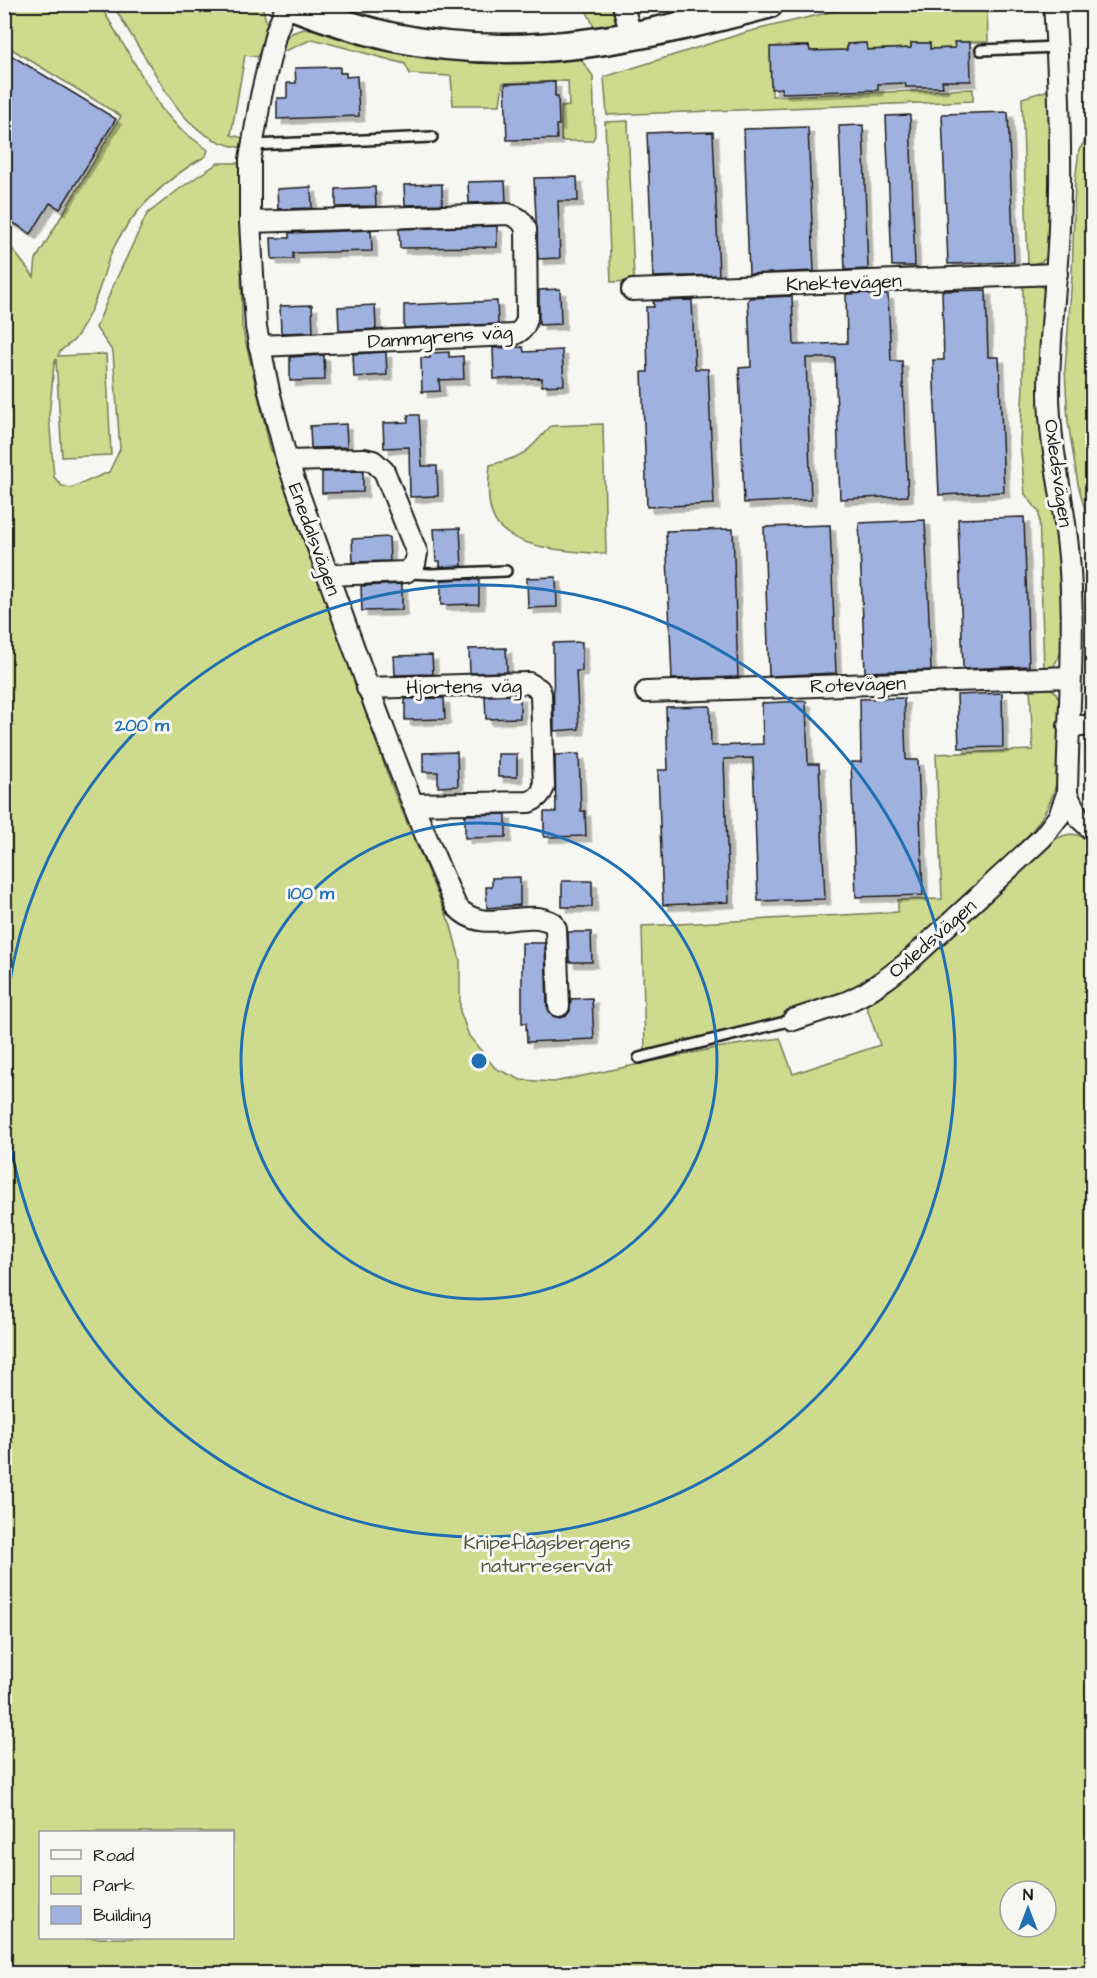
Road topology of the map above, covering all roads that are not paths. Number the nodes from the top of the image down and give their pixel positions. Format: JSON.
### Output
{"nodes":[{"id":1,"x":287,"y":4,"type":"edge"},
{"id":2,"x":623,"y":4,"type":"edge"},
{"id":3,"x":769,"y":4,"type":"edge"},
{"id":4,"x":1054,"y":4,"type":"edge"},
{"id":5,"x":632,"y":37,"type":"junction"},
{"id":6,"x":1057,"y":47,"type":"junction"},
{"id":7,"x":981,"y":50,"type":"dead end"},
{"id":8,"x":432,"y":137,"type":"dead end"},
{"id":9,"x":253,"y":145,"type":"junction"},
{"id":10,"x":250,"y":222,"type":"junction"},
{"id":11,"x":1057,"y":274,"type":"junction"},
{"id":12,"x":632,"y":290,"type":"dead end"},
{"id":13,"x":259,"y":346,"type":"junction"},
{"id":14,"x":287,"y":461,"type":"junction"},
{"id":15,"x":506,"y":571,"type":"dead end"},
{"id":16,"x":406,"y":572,"type":"junction"},
{"id":17,"x":328,"y":575,"type":"junction"},
{"id":18,"x":1070,"y":677,"type":"junction"},
{"id":19,"x":367,"y":687,"type":"junction"},
{"id":20,"x":646,"y":692,"type":"dead end"},
{"id":21,"x":1068,"y":726,"type":"junction"},
{"id":22,"x":1092,"y":726,"type":"edge"},
{"id":23,"x":1067,"y":794,"type":"junction"},
{"id":24,"x":413,"y":804,"type":"junction"},
{"id":25,"x":1092,"y":830,"type":"edge"},
{"id":26,"x":559,"y":1006,"type":"dead end"},
{"id":27,"x":793,"y":1020,"type":"joint"},
{"id":28,"x":639,"y":1058,"type":"dead end"}],
"edges":[{"from":1,"to":5,"type":"street"},
{"from":1,"to":9,"type":"street","name":"Enedalsvägen"},
{"from":2,"to":5,"type":"street"},
{"from":3,"to":5,"type":"street"},
{"from":4,"to":6,"type":"street","name":"Oxledsvägen"},
{"from":6,"to":7,"type":"lane"},
{"from":6,"to":11,"type":"street","name":"Oxledsvägen"},
{"from":8,"to":9,"type":"lane"},
{"from":9,"to":10,"type":"street","name":"Enedalsvägen"},
{"from":10,"to":13,"type":"street","name":"Enedalsvägen"},
{"from":10,"to":13,"type":"street","name":"Dammgrens väg"},
{"from":11,"to":12,"type":"street","name":"Knektevägen"},
{"from":11,"to":18,"type":"street","name":"Oxledsvägen"},
{"from":13,"to":14,"type":"street","name":"Enedalsvägen"},
{"from":14,"to":16,"type":"street"},
{"from":14,"to":17,"type":"street","name":"Enedalsvägen"},
{"from":15,"to":16,"type":"lane"},
{"from":16,"to":17,"type":"street"},
{"from":17,"to":19,"type":"street","name":"Enedalsvägen"},
{"from":18,"to":20,"type":"street","name":"Rotevägen"},
{"from":18,"to":21,"type":"street","name":"Oxledsvägen"},
{"from":19,"to":24,"type":"street","name":"Enedalsvägen"},
{"from":19,"to":24,"type":"street","name":"Hjortens väg"},
{"from":21,"to":22,"type":"street"},
{"from":21,"to":23,"type":"street","name":"Oxledsvägen"},
{"from":23,"to":25,"type":"street"},
{"from":23,"to":27,"type":"street","name":"Oxledsvägen"},
{"from":24,"to":26,"type":"street","name":"Enedalsvägen"},
{"from":27,"to":28,"type":"lane"}]}
